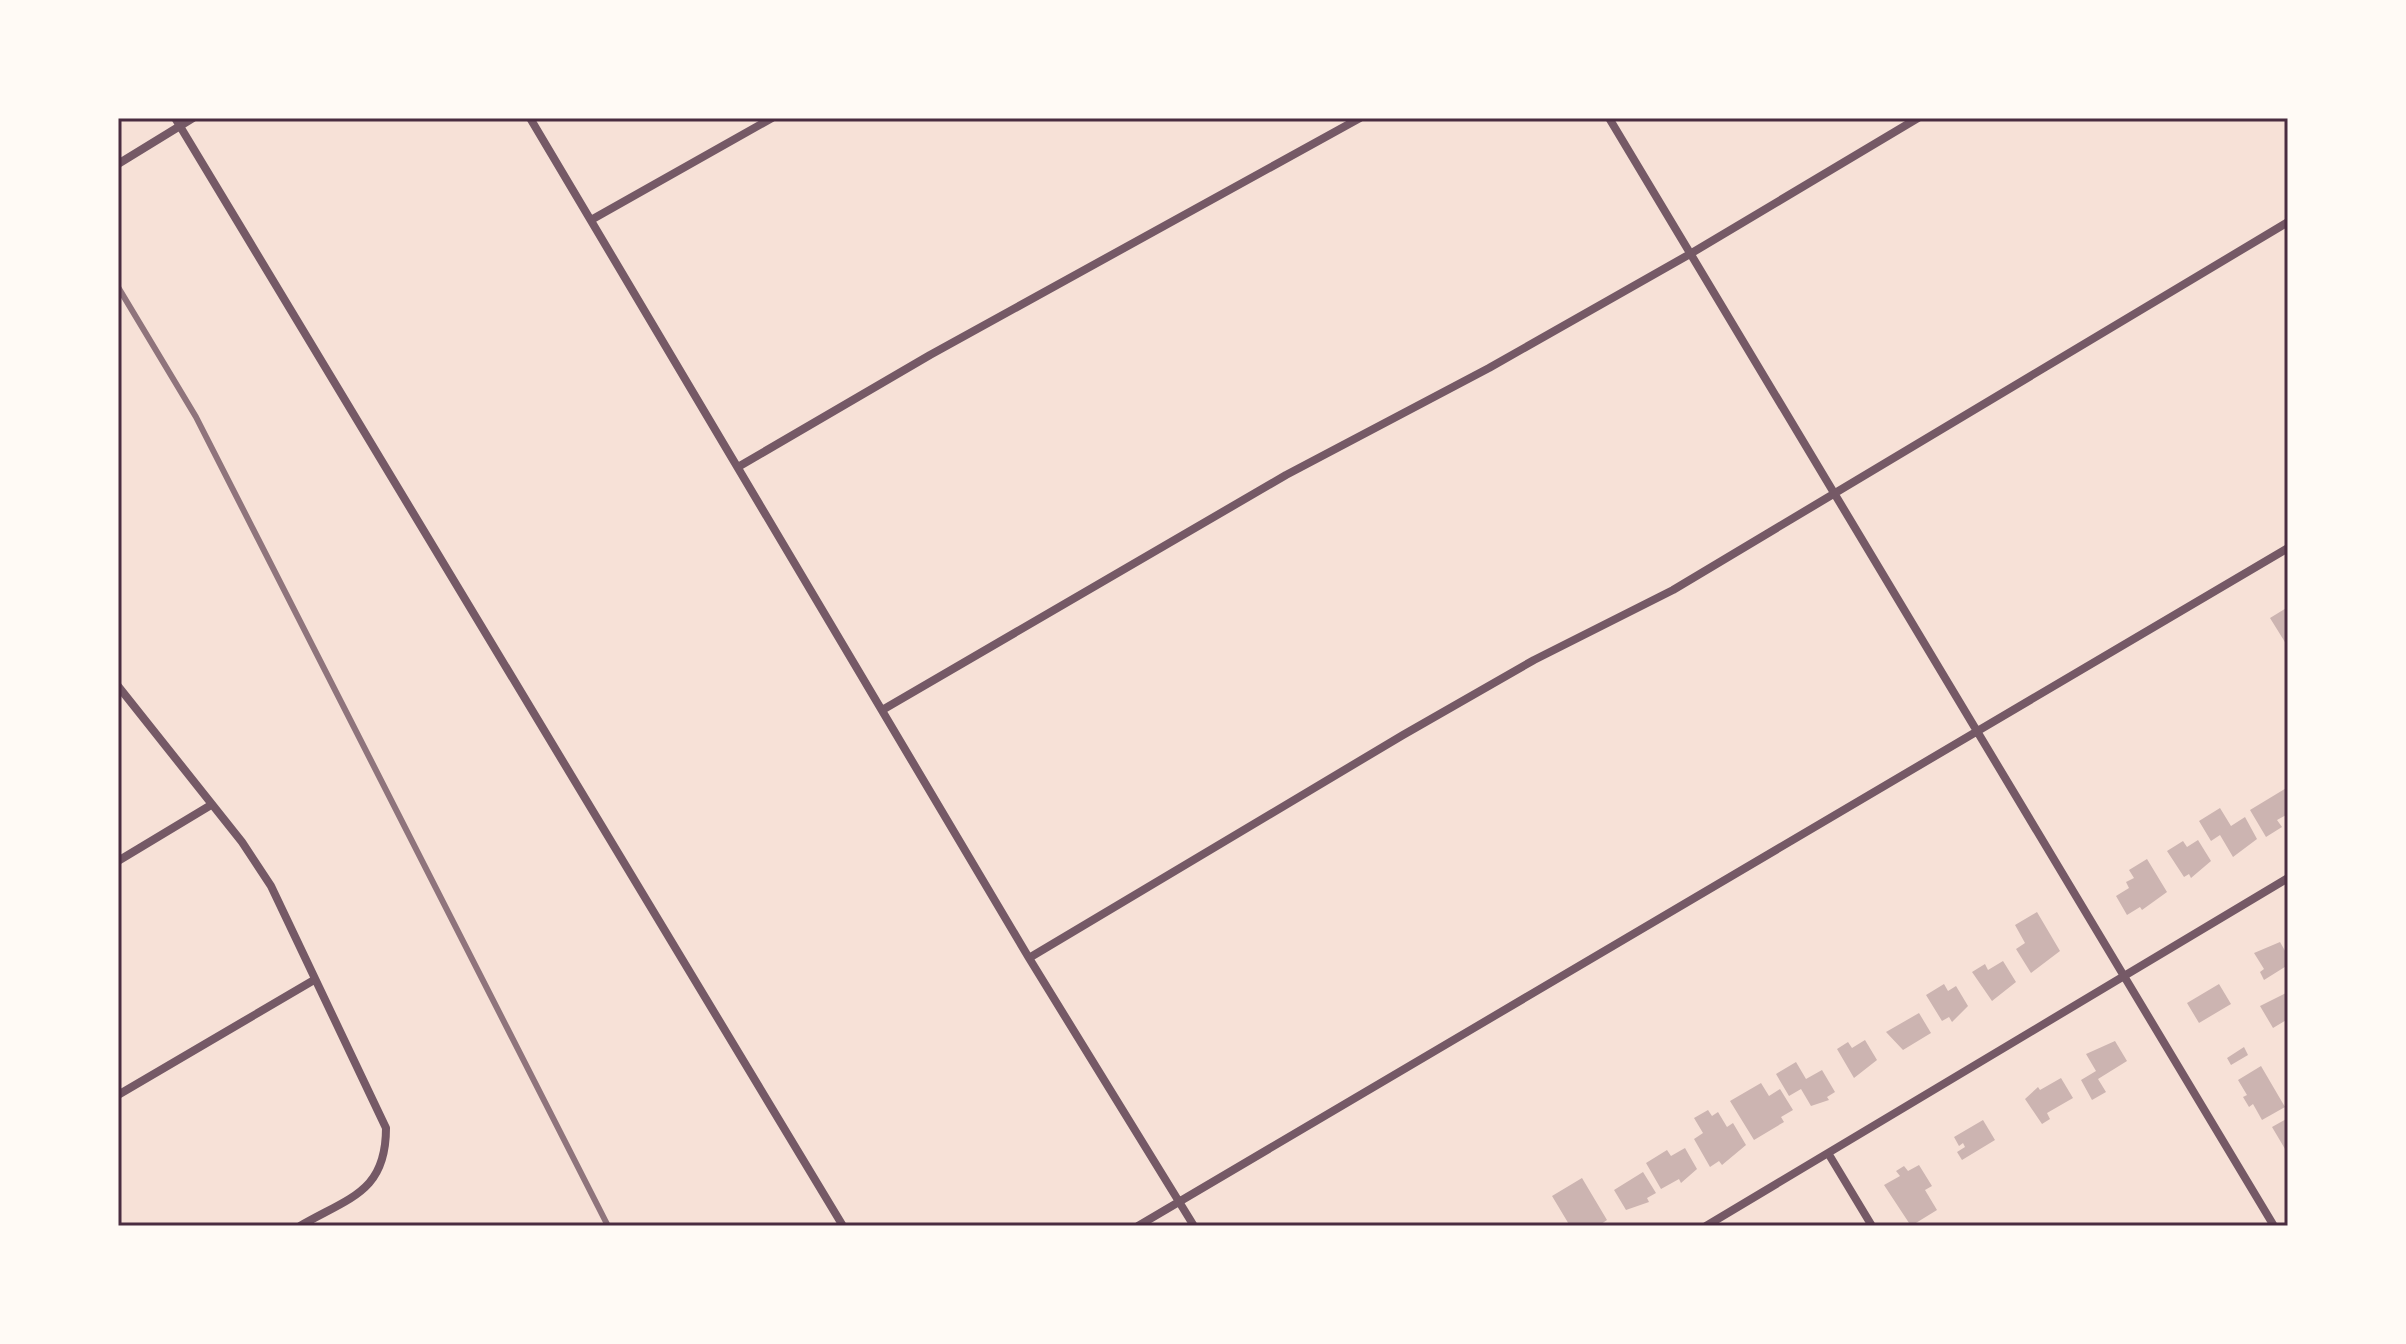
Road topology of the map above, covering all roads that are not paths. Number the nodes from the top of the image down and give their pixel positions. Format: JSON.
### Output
{"nodes":[{"id":1,"x":193,"y":118,"type":"edge"},
{"id":2,"x":530,"y":118,"type":"edge"},
{"id":3,"x":772,"y":118,"type":"edge"},
{"id":4,"x":1360,"y":118,"type":"edge"},
{"id":5,"x":1609,"y":118,"type":"edge"},
{"id":6,"x":1918,"y":118,"type":"edge"},
{"id":7,"x":178,"y":122,"type":"edge"},
{"id":8,"x":118,"y":164,"type":"edge"},
{"id":9,"x":591,"y":220,"type":"junction"},
{"id":10,"x":2288,"y":222,"type":"edge"},
{"id":11,"x":1690,"y":254,"type":"junction"},
{"id":12,"x":738,"y":467,"type":"junction"},
{"id":13,"x":1835,"y":493,"type":"junction"},
{"id":14,"x":2288,"y":548,"type":"edge"},
{"id":15,"x":118,"y":686,"type":"edge"},
{"id":16,"x":884,"y":709,"type":"junction"},
{"id":17,"x":1979,"y":732,"type":"junction"},
{"id":18,"x":211,"y":805,"type":"junction"},
{"id":19,"x":118,"y":861,"type":"edge"},
{"id":20,"x":2288,"y":878,"type":"edge"},
{"id":21,"x":1029,"y":958,"type":"junction"},
{"id":22,"x":2124,"y":976,"type":"junction"},
{"id":23,"x":314,"y":980,"type":"junction"},
{"id":24,"x":118,"y":1095,"type":"edge"},
{"id":25,"x":1828,"y":1153,"type":"junction"},
{"id":26,"x":1179,"y":1201,"type":"junction"},
{"id":27,"x":300,"y":1226,"type":"edge"},
{"id":28,"x":843,"y":1226,"type":"edge"},
{"id":29,"x":1138,"y":1226,"type":"edge"},
{"id":30,"x":1194,"y":1226,"type":"edge"},
{"id":31,"x":1706,"y":1226,"type":"edge"},
{"id":32,"x":1872,"y":1226,"type":"edge"},
{"id":33,"x":2274,"y":1226,"type":"edge"}],
"edges":[{"from":1,"to":7,"type":"street"},
{"from":2,"to":9,"type":"street"},
{"from":3,"to":9,"type":"street"},
{"from":4,"to":12,"type":"street"},
{"from":5,"to":11,"type":"street"},
{"from":6,"to":11,"type":"street"},
{"from":7,"to":8,"type":"street"},
{"from":7,"to":28,"type":"street"},
{"from":9,"to":12,"type":"street"},
{"from":10,"to":13,"type":"street"},
{"from":11,"to":13,"type":"street"},
{"from":11,"to":16,"type":"street"},
{"from":12,"to":16,"type":"street"},
{"from":13,"to":17,"type":"street"},
{"from":13,"to":21,"type":"street"},
{"from":14,"to":17,"type":"street"},
{"from":15,"to":18,"type":"street"},
{"from":16,"to":21,"type":"street"},
{"from":17,"to":22,"type":"street"},
{"from":17,"to":26,"type":"street"},
{"from":18,"to":19,"type":"street"},
{"from":18,"to":23,"type":"street"},
{"from":20,"to":22,"type":"street"},
{"from":21,"to":26,"type":"street"},
{"from":22,"to":25,"type":"street"},
{"from":22,"to":33,"type":"street"},
{"from":23,"to":24,"type":"street"},
{"from":23,"to":27,"type":"street"},
{"from":25,"to":31,"type":"street"},
{"from":25,"to":32,"type":"street"},
{"from":26,"to":29,"type":"street"},
{"from":26,"to":30,"type":"street"}]}
